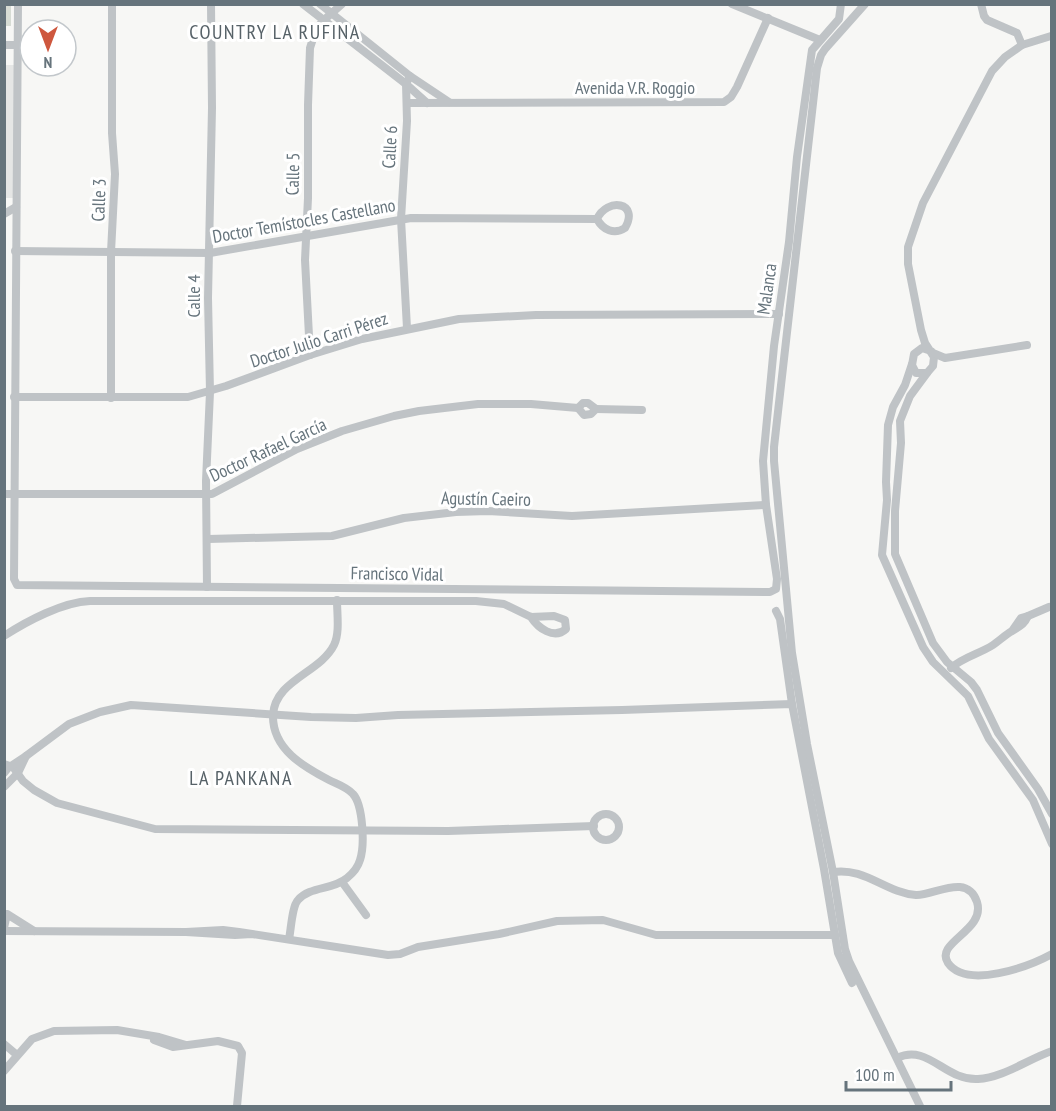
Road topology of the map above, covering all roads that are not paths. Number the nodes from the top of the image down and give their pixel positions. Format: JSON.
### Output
{"nodes":[{"id":1,"x":112,"y":4,"type":"edge"},
{"id":2,"x":212,"y":4,"type":"edge"},
{"id":3,"x":303,"y":4,"type":"edge"},
{"id":4,"x":320,"y":4,"type":"edge"},
{"id":5,"x":342,"y":4,"type":"edge"},
{"id":6,"x":732,"y":4,"type":"edge"},
{"id":7,"x":841,"y":4,"type":"edge"},
{"id":8,"x":865,"y":4,"type":"edge"},
{"id":9,"x":981,"y":4,"type":"edge"},
{"id":10,"x":331,"y":13,"type":"junction"},
{"id":11,"x":768,"y":18,"type":"junction"},
{"id":12,"x":324,"y":20,"type":"junction"},
{"id":13,"x":1051,"y":36,"type":"edge"},
{"id":14,"x":820,"y":40,"type":"junction"},
{"id":15,"x":4,"y":45,"type":"edge"},
{"id":16,"x":18,"y":45,"type":"joint"},
{"id":17,"x":1022,"y":45,"type":"junction"},
{"id":18,"x":410,"y":76,"type":"junction"},
{"id":19,"x":406,"y":84,"type":"junction"},
{"id":20,"x":450,"y":102,"type":"junction"},
{"id":21,"x":427,"y":103,"type":"junction"},
{"id":22,"x":407,"y":104,"type":"junction"},
{"id":23,"x":16,"y":207,"type":"junction"},
{"id":24,"x":4,"y":214,"type":"edge"},
{"id":25,"x":401,"y":219,"type":"junction"},
{"id":26,"x":597,"y":219,"type":"dead end"},
{"id":27,"x":306,"y":236,"type":"junction"},
{"id":28,"x":15,"y":251,"type":"junction"},
{"id":29,"x":111,"y":252,"type":"junction"},
{"id":30,"x":210,"y":253,"type":"junction"},
{"id":31,"x":779,"y":314,"type":"junction"},
{"id":32,"x":407,"y":328,"type":"junction"},
{"id":33,"x":921,"y":330,"type":"junction"},
{"id":34,"x":1027,"y":345,"type":"dead end"},
{"id":35,"x":932,"y":352,"type":"junction"},
{"id":36,"x":914,"y":354,"type":"junction"},
{"id":37,"x":310,"y":355,"type":"junction"},
{"id":38,"x":956,"y":356,"type":"junction"},
{"id":39,"x":912,"y":364,"type":"junction"},
{"id":40,"x":929,"y":372,"type":"junction"},
{"id":41,"x":210,"y":392,"type":"junction"},
{"id":42,"x":14,"y":397,"type":"junction"},
{"id":43,"x":111,"y":398,"type":"junction"},
{"id":44,"x":642,"y":410,"type":"dead end"},
{"id":45,"x":9,"y":494,"type":"edge"},
{"id":46,"x":206,"y":494,"type":"junction"},
{"id":47,"x":766,"y":505,"type":"junction"},
{"id":48,"x":208,"y":539,"type":"junction"},
{"id":49,"x":902,"y":571,"type":"junction"},
{"id":50,"x":893,"y":576,"type":"junction"},
{"id":51,"x":207,"y":587,"type":"junction"},
{"id":52,"x":776,"y":589,"type":"joint"},
{"id":53,"x":337,"y":600,"type":"junction"},
{"id":54,"x":1049,"y":607,"type":"dead end"},
{"id":55,"x":776,"y":611,"type":"dead end"},
{"id":56,"x":531,"y":616,"type":"dead end"},
{"id":57,"x":4,"y":636,"type":"edge"},
{"id":58,"x":953,"y":666,"type":"junction"},
{"id":59,"x":946,"y":674,"type":"junction"},
{"id":60,"x":792,"y":704,"type":"junction"},
{"id":61,"x":273,"y":714,"type":"junction"},
{"id":62,"x":26,"y":756,"type":"junction"},
{"id":63,"x":8,"y":765,"type":"edge"},
{"id":64,"x":18,"y":772,"type":"junction"},
{"id":65,"x":4,"y":773,"type":"edge"},
{"id":66,"x":1031,"y":780,"type":"junction"},
{"id":67,"x":6,"y":784,"type":"edge"},
{"id":68,"x":1024,"y":787,"type":"junction"},
{"id":69,"x":34,"y":790,"type":"junction"},
{"id":70,"x":1052,"y":814,"type":"edge"},
{"id":71,"x":594,"y":826,"type":"dead end"},
{"id":72,"x":362,"y":831,"type":"junction"},
{"id":73,"x":1052,"y":844,"type":"edge"},
{"id":74,"x":833,"y":872,"type":"junction"},
{"id":75,"x":342,"y":882,"type":"junction"},
{"id":76,"x":6,"y":911,"type":"edge"},
{"id":77,"x":366,"y":915,"type":"dead end"},
{"id":78,"x":4,"y":930,"type":"edge"},
{"id":79,"x":35,"y":931,"type":"junction"},
{"id":80,"x":835,"y":935,"type":"junction"},
{"id":81,"x":289,"y":939,"type":"junction"},
{"id":82,"x":1052,"y":954,"type":"edge"},
{"id":83,"x":852,"y":982,"type":"dead end"},
{"id":84,"x":4,"y":1044,"type":"edge"},
{"id":85,"x":1052,"y":1051,"type":"edge"},
{"id":86,"x":17,"y":1055,"type":"junction"},
{"id":87,"x":897,"y":1058,"type":"junction"},
{"id":88,"x":4,"y":1071,"type":"edge"},
{"id":89,"x":237,"y":1107,"type":"edge"},
{"id":90,"x":920,"y":1107,"type":"edge"}],
"edges":[{"from":1,"to":29,"type":"street","name":"Calle 3"},
{"from":2,"to":30,"type":"street","name":"Calle 4"},
{"from":3,"to":12,"type":"street"},
{"from":4,"to":10,"type":"street"},
{"from":5,"to":10,"type":"street","name":"Calle 5"},
{"from":6,"to":11,"type":"street"},
{"from":7,"to":14,"type":"street","name":"Malanca"},
{"from":8,"to":74,"type":"street"},
{"from":9,"to":17,"type":"street"},
{"from":10,"to":12,"type":"street","name":"Calle 5"},
{"from":10,"to":18,"type":"street"},
{"from":11,"to":14,"type":"street"},
{"from":11,"to":20,"type":"street","name":"Avenida V.R. Roggio"},
{"from":12,"to":19,"type":"street"},
{"from":12,"to":27,"type":"street","name":"Calle 5"},
{"from":13,"to":17,"type":"street"},
{"from":14,"to":31,"type":"street","name":"Malanca"},
{"from":15,"to":16,"type":"street"},
{"from":16,"to":23,"type":"street"},
{"from":17,"to":33,"type":"street"},
{"from":18,"to":19,"type":"street","name":"Calle 6"},
{"from":18,"to":20,"type":"street"},
{"from":19,"to":21,"type":"street"},
{"from":19,"to":22,"type":"street","name":"Calle 6"},
{"from":20,"to":21,"type":"street","name":"Avenida V.R. Roggio"},
{"from":21,"to":22,"type":"street","name":"Avenida V.R. Roggio"},
{"from":22,"to":25,"type":"street","name":"Calle 6"},
{"from":23,"to":24,"type":"street"},
{"from":23,"to":28,"type":"street"},
{"from":25,"to":26,"type":"street","name":"Doctor Temístocles Castellano"},
{"from":25,"to":27,"type":"street","name":"Doctor Temístocles Castellano"},
{"from":25,"to":32,"type":"street","name":"Calle 6"},
{"from":27,"to":30,"type":"street","name":"Doctor Temístocles Castellano"},
{"from":27,"to":37,"type":"street","name":"Calle 5"},
{"from":28,"to":29,"type":"street","name":"Doctor Temístocles Castellano"},
{"from":28,"to":42,"type":"street"},
{"from":29,"to":30,"type":"street","name":"Doctor Temístocles Castellano"},
{"from":29,"to":43,"type":"street","name":"Calle 3"},
{"from":30,"to":41,"type":"street","name":"Calle 4"},
{"from":31,"to":32,"type":"street","name":"Doctor Julio Carri Pérez"},
{"from":31,"to":47,"type":"street","name":"Malanca"},
{"from":32,"to":37,"type":"street","name":"Doctor Julio Carri Pérez"},
{"from":33,"to":35,"type":"street"},
{"from":33,"to":36,"type":"street"},
{"from":34,"to":38,"type":"street"},
{"from":35,"to":36,"type":"street"},
{"from":35,"to":38,"type":"street"},
{"from":35,"to":40,"type":"street"},
{"from":36,"to":39,"type":"street"},
{"from":37,"to":41,"type":"street","name":"Doctor Julio Carri Pérez"},
{"from":38,"to":40,"type":"street"},
{"from":39,"to":40,"type":"street"},
{"from":39,"to":50,"type":"street"},
{"from":40,"to":49,"type":"street"},
{"from":41,"to":43,"type":"street","name":"Doctor Julio Carri Pérez"},
{"from":41,"to":46,"type":"street","name":"Calle 4"},
{"from":42,"to":43,"type":"street","name":"Doctor Julio Carri Pérez"},
{"from":42,"to":45,"type":"street"},
{"from":44,"to":46,"type":"street","name":"Doctor Rafael García"},
{"from":45,"to":46,"type":"street","name":"Doctor Rafael García"},
{"from":45,"to":51,"type":"street","name":"Francisco Vidal"},
{"from":46,"to":48,"type":"street","name":"Calle 4"},
{"from":47,"to":48,"type":"street","name":"Agustín Caeiro"},
{"from":47,"to":52,"type":"street","name":"Malanca"},
{"from":48,"to":51,"type":"street","name":"Calle 4"},
{"from":49,"to":50,"type":"street"},
{"from":49,"to":58,"type":"street"},
{"from":50,"to":59,"type":"street"},
{"from":51,"to":52,"type":"street","name":"Francisco Vidal"},
{"from":53,"to":56,"type":"street"},
{"from":53,"to":57,"type":"street"},
{"from":53,"to":61,"type":"street"},
{"from":54,"to":58,"type":"street"},
{"from":55,"to":60,"type":"street"},
{"from":58,"to":59,"type":"street"},
{"from":58,"to":66,"type":"street"},
{"from":59,"to":68,"type":"street"},
{"from":60,"to":61,"type":"street"},
{"from":60,"to":80,"type":"street"},
{"from":61,"to":62,"type":"street"},
{"from":61,"to":72,"type":"street"},
{"from":62,"to":63,"type":"street"},
{"from":62,"to":64,"type":"street"},
{"from":63,"to":64,"type":"street"},
{"from":63,"to":65,"type":"street"},
{"from":64,"to":67,"type":"street"},
{"from":64,"to":69,"type":"street"},
{"from":66,"to":68,"type":"street"},
{"from":66,"to":70,"type":"street"},
{"from":67,"to":69,"type":"street"},
{"from":68,"to":73,"type":"street"},
{"from":69,"to":72,"type":"street"},
{"from":71,"to":72,"type":"street"},
{"from":72,"to":75,"type":"street"},
{"from":74,"to":82,"type":"street"},
{"from":74,"to":87,"type":"street"},
{"from":75,"to":77,"type":"street"},
{"from":75,"to":81,"type":"street"},
{"from":76,"to":78,"type":"street"},
{"from":76,"to":79,"type":"street"},
{"from":78,"to":79,"type":"street"},
{"from":79,"to":81,"type":"street"},
{"from":80,"to":81,"type":"street"},
{"from":80,"to":83,"type":"street"},
{"from":84,"to":86,"type":"street"},
{"from":85,"to":87,"type":"street"},
{"from":86,"to":88,"type":"street"},
{"from":86,"to":89,"type":"street"},
{"from":87,"to":90,"type":"street"}]}
